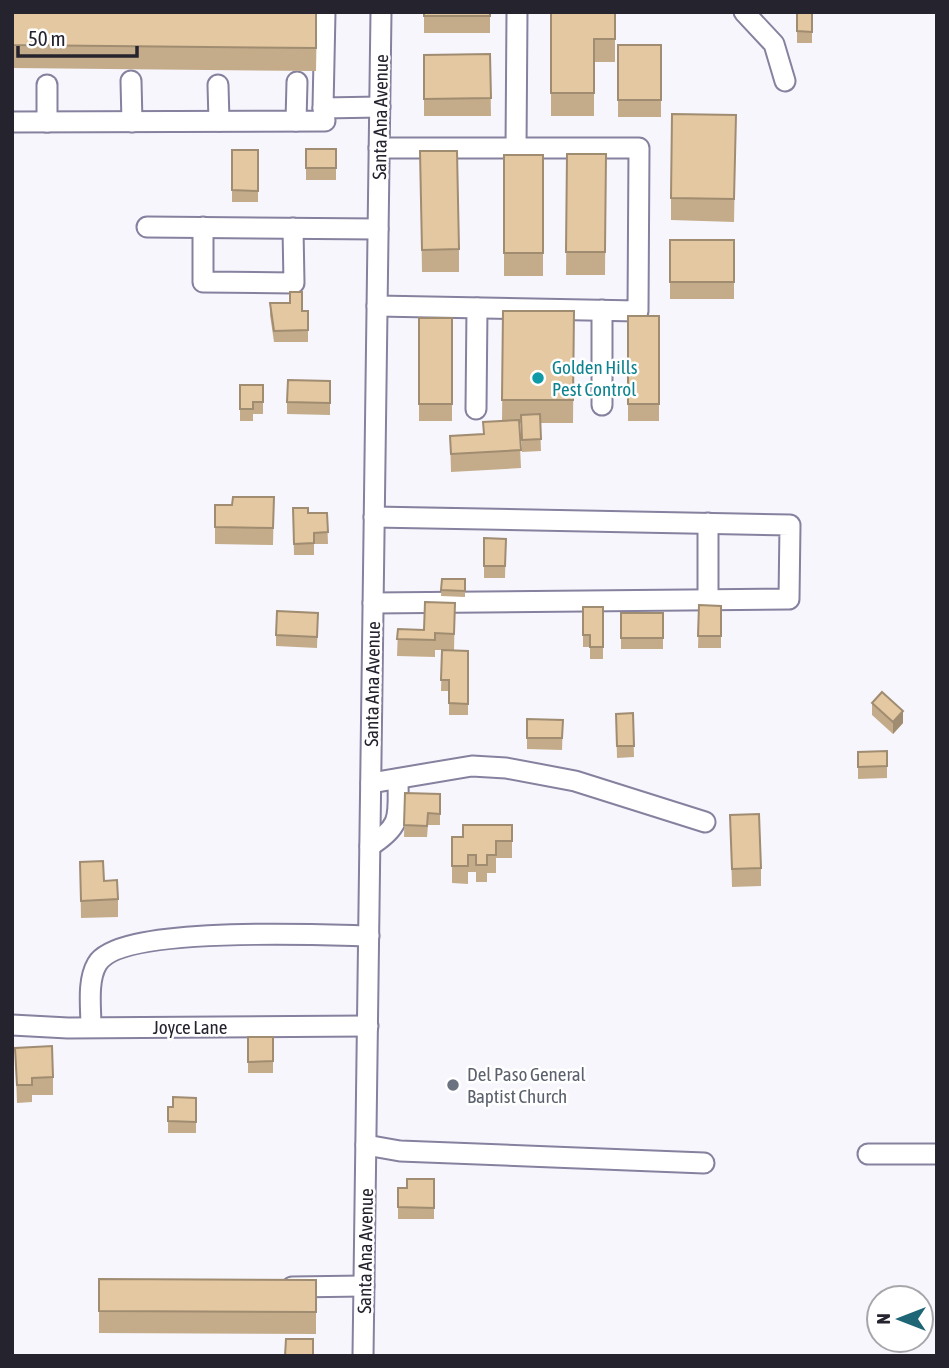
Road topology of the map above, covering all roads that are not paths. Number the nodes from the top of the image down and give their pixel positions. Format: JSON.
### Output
{"nodes":[{"id":1,"x":325,"y":12,"type":"edge"},
{"id":2,"x":381,"y":12,"type":"edge"},
{"id":3,"x":517,"y":12,"type":"edge"},
{"id":4,"x":744,"y":12,"type":"edge"},
{"id":5,"x":131,"y":81,"type":"dead end"},
{"id":6,"x":785,"y":81,"type":"dead end"},
{"id":7,"x":298,"y":82,"type":"dead end"},
{"id":8,"x":47,"y":85,"type":"dead end"},
{"id":9,"x":218,"y":85,"type":"dead end"},
{"id":10,"x":380,"y":107,"type":"junction"},
{"id":11,"x":323,"y":108,"type":"junction"},
{"id":12,"x":219,"y":121,"type":"junction"},
{"id":13,"x":296,"y":121,"type":"junction"},
{"id":14,"x":12,"y":122,"type":"edge"},
{"id":15,"x":47,"y":122,"type":"junction"},
{"id":16,"x":132,"y":122,"type":"junction"},
{"id":17,"x":379,"y":148,"type":"junction"},
{"id":18,"x":516,"y":148,"type":"junction"},
{"id":19,"x":147,"y":227,"type":"dead end"},
{"id":20,"x":204,"y":227,"type":"junction"},
{"id":21,"x":293,"y":228,"type":"junction"},
{"id":22,"x":378,"y":229,"type":"junction"},
{"id":23,"x":377,"y":306,"type":"junction"},
{"id":24,"x":477,"y":308,"type":"junction"},
{"id":25,"x":602,"y":310,"type":"junction"},
{"id":26,"x":602,"y":405,"type":"dead end"},
{"id":27,"x":476,"y":409,"type":"dead end"},
{"id":28,"x":374,"y":517,"type":"junction"},
{"id":29,"x":708,"y":523,"type":"junction"},
{"id":30,"x":708,"y":600,"type":"junction"},
{"id":31,"x":373,"y":603,"type":"junction"},
{"id":32,"x":398,"y":779,"type":"junction"},
{"id":33,"x":371,"y":783,"type":"junction"},
{"id":34,"x":705,"y":822,"type":"dead end"},
{"id":35,"x":370,"y":846,"type":"junction"},
{"id":36,"x":369,"y":936,"type":"junction"},
{"id":37,"x":12,"y":1025,"type":"edge"},
{"id":38,"x":368,"y":1026,"type":"junction"},
{"id":39,"x":91,"y":1027,"type":"junction"},
{"id":40,"x":366,"y":1145,"type":"junction"},
{"id":41,"x":868,"y":1154,"type":"dead end"},
{"id":42,"x":937,"y":1154,"type":"edge"},
{"id":43,"x":704,"y":1163,"type":"dead end"},
{"id":44,"x":364,"y":1286,"type":"junction"},
{"id":45,"x":268,"y":1287,"type":"edge"},
{"id":46,"x":363,"y":1356,"type":"edge"}],
"edges":[{"from":1,"to":11,"type":"street"},
{"from":2,"to":10,"type":"street","name":"Santa Ana Avenue"},
{"from":3,"to":18,"type":"street"},
{"from":4,"to":6,"type":"street"},
{"from":5,"to":16,"type":"street"},
{"from":7,"to":13,"type":"street"},
{"from":8,"to":15,"type":"street"},
{"from":9,"to":12,"type":"street"},
{"from":10,"to":11,"type":"street"},
{"from":10,"to":17,"type":"street","name":"Santa Ana Avenue"},
{"from":11,"to":13,"type":"street"},
{"from":12,"to":13,"type":"street"},
{"from":12,"to":16,"type":"street"},
{"from":14,"to":15,"type":"street"},
{"from":15,"to":16,"type":"street"},
{"from":17,"to":18,"type":"street"},
{"from":17,"to":22,"type":"street","name":"Santa Ana Avenue"},
{"from":18,"to":25,"type":"street"},
{"from":19,"to":20,"type":"street"},
{"from":20,"to":21,"type":"street"},
{"from":20,"to":21,"type":"street"},
{"from":21,"to":22,"type":"street"},
{"from":22,"to":23,"type":"street","name":"Santa Ana Avenue"},
{"from":23,"to":24,"type":"street"},
{"from":23,"to":28,"type":"street","name":"Santa Ana Avenue"},
{"from":24,"to":25,"type":"street"},
{"from":24,"to":27,"type":"street"},
{"from":25,"to":26,"type":"street"},
{"from":28,"to":29,"type":"street"},
{"from":28,"to":31,"type":"street","name":"Santa Ana Avenue"},
{"from":29,"to":30,"type":"street"},
{"from":29,"to":30,"type":"street"},
{"from":30,"to":31,"type":"street"},
{"from":31,"to":33,"type":"street","name":"Santa Ana Avenue"},
{"from":32,"to":33,"type":"street"},
{"from":32,"to":34,"type":"street"},
{"from":32,"to":35,"type":"street"},
{"from":33,"to":35,"type":"street","name":"Santa Ana Avenue"},
{"from":35,"to":36,"type":"street","name":"Santa Ana Avenue"},
{"from":36,"to":38,"type":"street","name":"Santa Ana Avenue"},
{"from":36,"to":39,"type":"street"},
{"from":37,"to":39,"type":"street","name":"Joyce Lane"},
{"from":38,"to":39,"type":"street","name":"Joyce Lane"},
{"from":38,"to":40,"type":"street","name":"Santa Ana Avenue"},
{"from":40,"to":43,"type":"street"},
{"from":40,"to":44,"type":"street","name":"Santa Ana Avenue"},
{"from":41,"to":42,"type":"street"},
{"from":44,"to":45,"type":"street"},
{"from":44,"to":46,"type":"street","name":"Santa Ana Avenue"}]}
